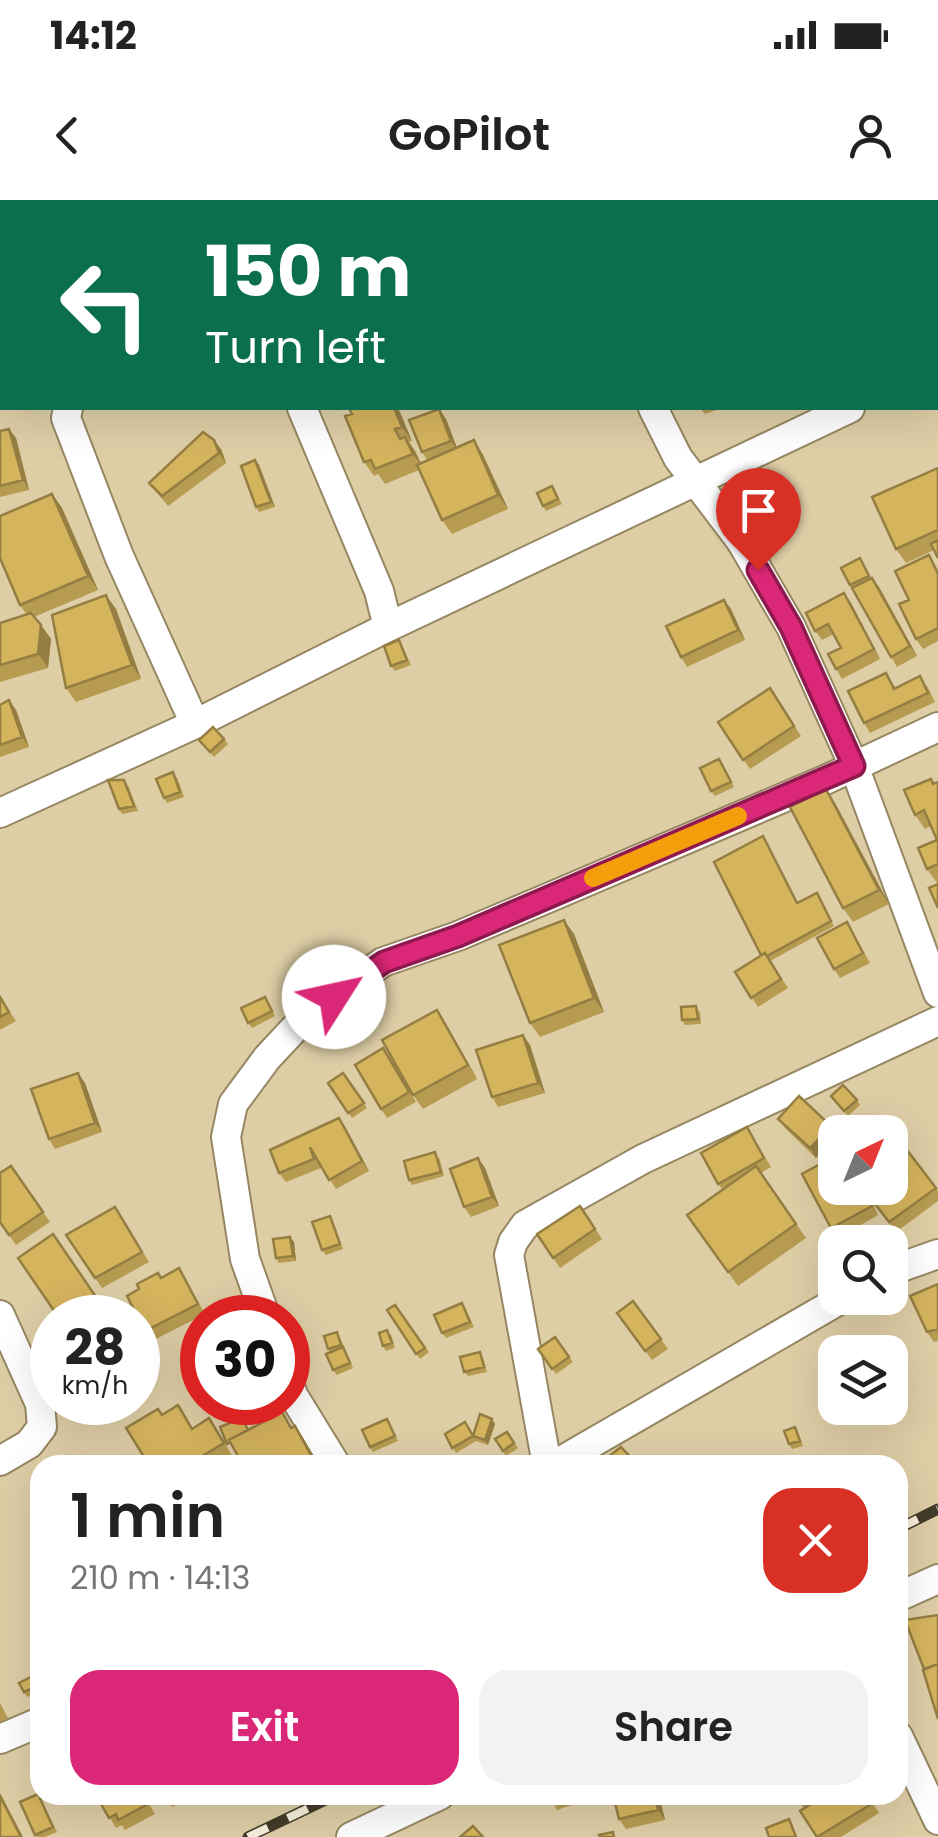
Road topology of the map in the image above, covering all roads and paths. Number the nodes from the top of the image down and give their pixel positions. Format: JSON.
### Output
{"nodes":[{"id":1,"x":68,"y":410,"type":"edge"},
{"id":2,"x":303,"y":410,"type":"edge"},
{"id":3,"x":653,"y":410,"type":"edge"},
{"id":4,"x":846,"y":410,"type":"edge"},
{"id":5,"x":697,"y":482,"type":"junction"},
{"id":6,"x":388,"y":627,"type":"junction"},
{"id":7,"x":195,"y":724,"type":"junction"},
{"id":8,"x":938,"y":727,"type":"edge"},
{"id":9,"x":854,"y":766,"type":"junction"},
{"id":10,"x":0,"y":814,"type":"edge"},
{"id":11,"x":938,"y":993,"type":"edge"},
{"id":12,"x":938,"y":1021,"type":"edge"},
{"id":13,"x":938,"y":1254,"type":"edge"},
{"id":14,"x":908,"y":1265,"type":"edge"},
{"id":15,"x":258,"y":1295,"type":"edge"},
{"id":16,"x":818,"y":1312,"type":"edge"},
{"id":17,"x":0,"y":1315,"type":"edge"},
{"id":18,"x":310,"y":1422,"type":"edge"},
{"id":19,"x":330,"y":1455,"type":"edge"},
{"id":20,"x":549,"y":1455,"type":"edge"},
{"id":21,"x":568,"y":1455,"type":"edge"},
{"id":22,"x":0,"y":1461,"type":"edge"},
{"id":23,"x":938,"y":1579,"type":"edge"},
{"id":24,"x":908,"y":1592,"type":"edge"},
{"id":25,"x":30,"y":1726,"type":"edge"},
{"id":26,"x":0,"y":1739,"type":"edge"},
{"id":27,"x":908,"y":1757,"type":"edge"},
{"id":28,"x":419,"y":1805,"type":"edge"},
{"id":29,"x":938,"y":1820,"type":"edge"},
{"id":30,"x":350,"y":1837,"type":"edge"}],
"edges":[{"from":1,"to":7,"type":"street"},
{"from":2,"to":6,"type":"street"},
{"from":3,"to":5,"type":"street"},
{"from":4,"to":5,"type":"street"},
{"from":5,"to":6,"type":"street"},
{"from":5,"to":9,"type":"street"},
{"from":6,"to":7,"type":"street"},
{"from":7,"to":10,"type":"street"},
{"from":8,"to":9,"type":"street"},
{"from":9,"to":11,"type":"street"},
{"from":9,"to":15,"type":"street"},
{"from":12,"to":20,"type":"street"},
{"from":13,"to":14,"type":"street"},
{"from":16,"to":21,"type":"street"},
{"from":17,"to":22,"type":"street"},
{"from":18,"to":19,"type":"street"},
{"from":23,"to":24,"type":"street"},
{"from":25,"to":26,"type":"street"},
{"from":27,"to":29,"type":"street"},
{"from":28,"to":30,"type":"street"}]}
